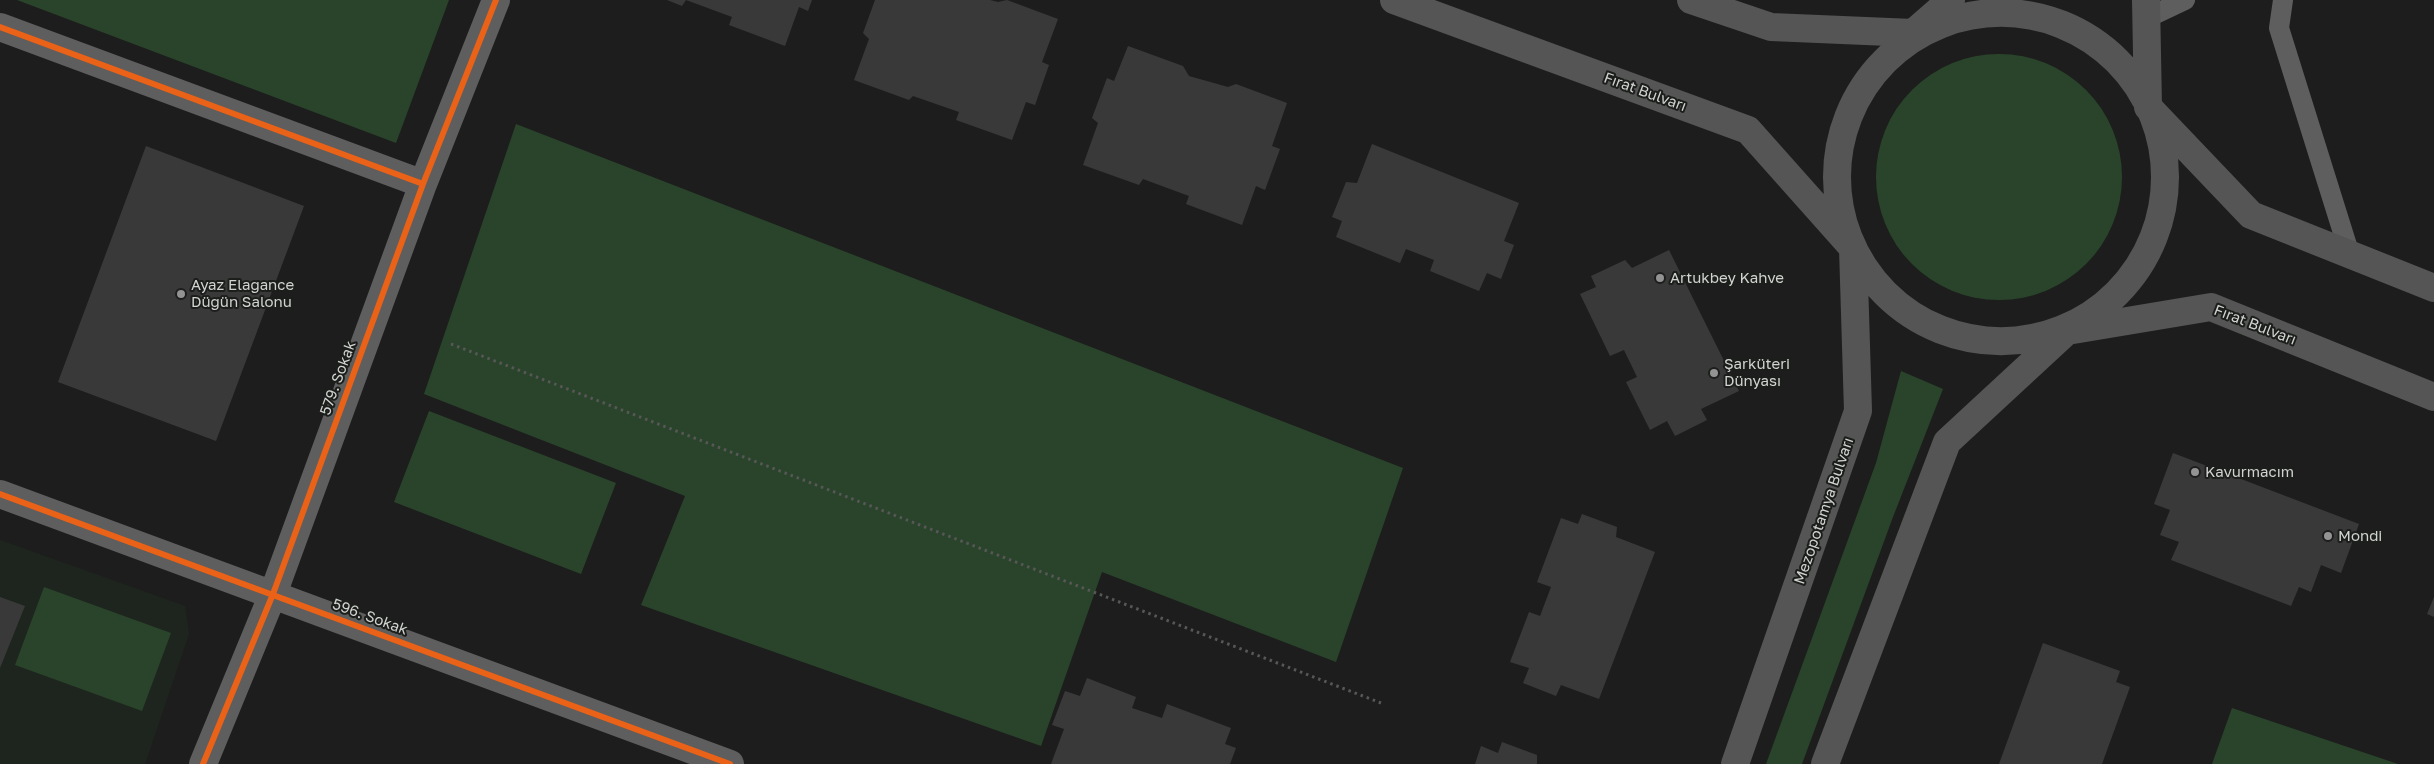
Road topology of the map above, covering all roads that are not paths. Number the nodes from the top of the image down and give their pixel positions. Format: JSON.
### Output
{"nodes":[{"id":1,"x":496,"y":0,"type":"edge"},
{"id":2,"x":1394,"y":0,"type":"edge"},
{"id":3,"x":1691,"y":0,"type":"edge"},
{"id":4,"x":1951,"y":0,"type":"edge"},
{"id":5,"x":2185,"y":0,"type":"edge"},
{"id":6,"x":2283,"y":0,"type":"edge"},
{"id":7,"x":2146,"y":9,"type":"edge"},
{"id":8,"x":0,"y":27,"type":"edge"},
{"id":9,"x":1913,"y":32,"type":"junction"},
{"id":10,"x":2148,"y":108,"type":"junction"},
{"id":11,"x":423,"y":184,"type":"junction"},
{"id":12,"x":1853,"y":248,"type":"junction"},
{"id":13,"x":2350,"y":255,"type":"junction"},
{"id":14,"x":2434,"y":288,"type":"edge"},
{"id":15,"x":2067,"y":331,"type":"junction"},
{"id":16,"x":2434,"y":397,"type":"edge"},
{"id":17,"x":0,"y":494,"type":"edge"},
{"id":18,"x":273,"y":594,"type":"junction"},
{"id":19,"x":203,"y":764,"type":"edge"},
{"id":20,"x":730,"y":764,"type":"edge"},
{"id":21,"x":1735,"y":764,"type":"edge"},
{"id":22,"x":1825,"y":764,"type":"edge"}],
"edges":[{"from":1,"to":11,"type":"street","name":"579. Sokak"},
{"from":2,"to":12,"type":"main road","name":"Fırat Bulvarı"},
{"from":3,"to":9,"type":"main road"},
{"from":4,"to":9,"type":"main road"},
{"from":5,"to":7,"type":"lane"},
{"from":6,"to":13,"type":"lane"},
{"from":7,"to":10,"type":"main road"},
{"from":8,"to":11,"type":"street"},
{"from":9,"to":10,"type":"main road"},
{"from":9,"to":12,"type":"main road"},
{"from":10,"to":13,"type":"main road"},
{"from":10,"to":15,"type":"main road"},
{"from":11,"to":18,"type":"street","name":"579. Sokak"},
{"from":12,"to":15,"type":"main road","name":"Fırat Bulvarı"},
{"from":12,"to":21,"type":"main road","name":"Mezopotamya Bulvarı"},
{"from":13,"to":14,"type":"main road"},
{"from":15,"to":16,"type":"main road","name":"Fırat Bulvarı"},
{"from":15,"to":22,"type":"main road"},
{"from":17,"to":18,"type":"street","name":"596. Sokak"},
{"from":18,"to":19,"type":"street","name":"579. Sokak"},
{"from":18,"to":20,"type":"street","name":"596. Sokak"}]}
